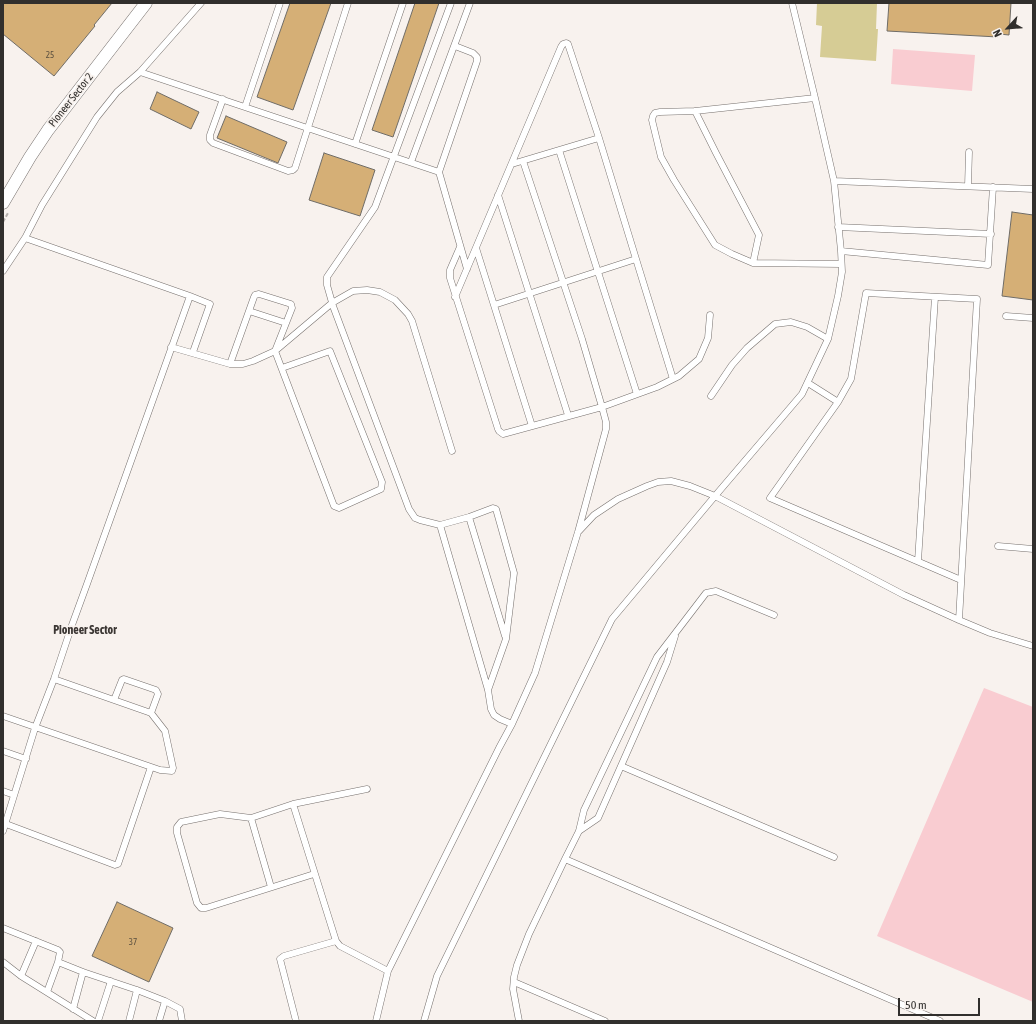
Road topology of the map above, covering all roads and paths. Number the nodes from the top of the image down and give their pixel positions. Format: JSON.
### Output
{"nodes":[{"id":1,"x":146,"y":3,"type":"edge"},
{"id":2,"x":202,"y":3,"type":"edge"},
{"id":3,"x":280,"y":3,"type":"edge"},
{"id":4,"x":348,"y":3,"type":"edge"},
{"id":5,"x":403,"y":3,"type":"edge"},
{"id":6,"x":451,"y":3,"type":"edge"},
{"id":7,"x":470,"y":3,"type":"edge"},
{"id":8,"x":792,"y":3,"type":"edge"},
{"id":9,"x":455,"y":46,"type":"junction"},
{"id":10,"x":140,"y":72,"type":"junction"},
{"id":11,"x":815,"y":98,"type":"junction"},
{"id":12,"x":223,"y":99,"type":"junction"},
{"id":13,"x":245,"y":107,"type":"junction"},
{"id":14,"x":695,"y":111,"type":"junction"},
{"id":15,"x":309,"y":128,"type":"junction"},
{"id":16,"x":599,"y":138,"type":"junction"},
{"id":17,"x":355,"y":144,"type":"junction"},
{"id":18,"x":559,"y":150,"type":"junction"},
{"id":19,"x":969,"y":152,"type":"dead end"},
{"id":20,"x":394,"y":157,"type":"junction"},
{"id":21,"x":523,"y":160,"type":"junction"},
{"id":22,"x":411,"y":162,"type":"junction"},
{"id":23,"x":512,"y":164,"type":"junction"},
{"id":24,"x":439,"y":172,"type":"junction"},
{"id":25,"x":834,"y":181,"type":"junction"},
{"id":26,"x":968,"y":186,"type":"junction"},
{"id":27,"x":993,"y":187,"type":"junction"},
{"id":28,"x":1033,"y":189,"type":"edge"},
{"id":29,"x":498,"y":195,"type":"junction"},
{"id":30,"x":3,"y":202,"type":"edge"},
{"id":31,"x":838,"y":227,"type":"junction"},
{"id":32,"x":991,"y":234,"type":"junction"},
{"id":33,"x":25,"y":238,"type":"junction"},
{"id":34,"x":460,"y":247,"type":"junction"},
{"id":35,"x":476,"y":248,"type":"junction"},
{"id":36,"x":841,"y":251,"type":"junction"},
{"id":37,"x":636,"y":259,"type":"junction"},
{"id":38,"x":753,"y":263,"type":"junction"},
{"id":39,"x":841,"y":264,"type":"junction"},
{"id":40,"x":467,"y":270,"type":"junction"},
{"id":41,"x":3,"y":271,"type":"edge"},
{"id":42,"x":598,"y":271,"type":"junction"},
{"id":43,"x":562,"y":283,"type":"junction"},
{"id":44,"x":529,"y":294,"type":"junction"},
{"id":45,"x":190,"y":296,"type":"junction"},
{"id":46,"x":455,"y":297,"type":"junction"},
{"id":47,"x":935,"y":297,"type":"junction"},
{"id":48,"x":332,"y":303,"type":"junction"},
{"id":49,"x":494,"y":305,"type":"junction"},
{"id":50,"x":249,"y":311,"type":"junction"},
{"id":51,"x":710,"y":315,"type":"dead end"},
{"id":52,"x":1006,"y":316,"type":"dead end"},
{"id":53,"x":1033,"y":318,"type":"edge"},
{"id":54,"x":286,"y":323,"type":"junction"},
{"id":55,"x":828,"y":339,"type":"junction"},
{"id":56,"x":171,"y":347,"type":"junction"},
{"id":57,"x":276,"y":351,"type":"junction"},
{"id":58,"x":193,"y":352,"type":"junction"},
{"id":59,"x":230,"y":364,"type":"junction"},
{"id":60,"x":282,"y":368,"type":"junction"},
{"id":61,"x":674,"y":379,"type":"junction"},
{"id":62,"x":808,"y":383,"type":"junction"},
{"id":63,"x":637,"y":394,"type":"junction"},
{"id":64,"x":711,"y":396,"type":"dead end"},
{"id":65,"x":838,"y":402,"type":"junction"},
{"id":66,"x":602,"y":407,"type":"junction"},
{"id":67,"x":568,"y":415,"type":"junction"},
{"id":68,"x":532,"y":426,"type":"junction"},
{"id":69,"x":452,"y":451,"type":"dead end"},
{"id":70,"x":715,"y":496,"type":"junction"},
{"id":71,"x":469,"y":517,"type":"junction"},
{"id":72,"x":440,"y":525,"type":"junction"},
{"id":73,"x":578,"y":532,"type":"junction"},
{"id":74,"x":998,"y":546,"type":"dead end"},
{"id":75,"x":1033,"y":549,"type":"edge"},
{"id":76,"x":918,"y":561,"type":"junction"},
{"id":77,"x":961,"y":580,"type":"junction"},
{"id":78,"x":774,"y":615,"type":"dead end"},
{"id":79,"x":959,"y":620,"type":"junction"},
{"id":80,"x":677,"y":631,"type":"junction"},
{"id":81,"x":506,"y":639,"type":"junction"},
{"id":82,"x":1033,"y":646,"type":"edge"},
{"id":83,"x":54,"y":679,"type":"junction"},
{"id":84,"x":488,"y":690,"type":"junction"},
{"id":85,"x":114,"y":700,"type":"junction"},
{"id":86,"x":151,"y":714,"type":"junction"},
{"id":87,"x":3,"y":716,"type":"edge"},
{"id":88,"x":512,"y":724,"type":"junction"},
{"id":89,"x":35,"y":728,"type":"junction"},
{"id":90,"x":3,"y":751,"type":"edge"},
{"id":91,"x":26,"y":759,"type":"junction"},
{"id":92,"x":621,"y":766,"type":"junction"},
{"id":93,"x":151,"y":767,"type":"junction"},
{"id":94,"x":367,"y":789,"type":"dead end"},
{"id":95,"x":3,"y":791,"type":"edge"},
{"id":96,"x":14,"y":795,"type":"junction"},
{"id":97,"x":292,"y":804,"type":"junction"},
{"id":98,"x":5,"y":816,"type":"edge"},
{"id":99,"x":251,"y":818,"type":"junction"},
{"id":100,"x":6,"y":824,"type":"junction"},
{"id":101,"x":3,"y":831,"type":"edge"},
{"id":102,"x":579,"y":831,"type":"junction"},
{"id":103,"x":834,"y":857,"type":"dead end"},
{"id":104,"x":564,"y":859,"type":"junction"},
{"id":105,"x":314,"y":874,"type":"junction"},
{"id":106,"x":272,"y":887,"type":"junction"},
{"id":107,"x":3,"y":928,"type":"edge"},
{"id":108,"x":36,"y":941,"type":"junction"},
{"id":109,"x":336,"y":941,"type":"junction"},
{"id":110,"x":3,"y":962,"type":"edge"},
{"id":111,"x":58,"y":962,"type":"junction"},
{"id":112,"x":83,"y":972,"type":"junction"},
{"id":113,"x":388,"y":972,"type":"junction"},
{"id":114,"x":21,"y":976,"type":"junction"},
{"id":115,"x":111,"y":981,"type":"junction"},
{"id":116,"x":514,"y":982,"type":"junction"},
{"id":117,"x":137,"y":990,"type":"junction"},
{"id":118,"x":47,"y":992,"type":"junction"},
{"id":119,"x":166,"y":1001,"type":"junction"},
{"id":120,"x":73,"y":1009,"type":"junction"},
{"id":121,"x":93,"y":1021,"type":"edge"},
{"id":122,"x":98,"y":1021,"type":"edge"},
{"id":123,"x":130,"y":1021,"type":"edge"},
{"id":124,"x":159,"y":1021,"type":"edge"},
{"id":125,"x":182,"y":1021,"type":"edge"},
{"id":126,"x":296,"y":1021,"type":"edge"},
{"id":127,"x":376,"y":1021,"type":"edge"},
{"id":128,"x":424,"y":1021,"type":"edge"},
{"id":129,"x":519,"y":1021,"type":"edge"},
{"id":130,"x":605,"y":1021,"type":"edge"},
{"id":131,"x":940,"y":1021,"type":"edge"}],
"edges":[{"from":1,"to":30,"type":"street","name":"Pioneer Sector 2"},
{"from":2,"to":10,"type":"lane"},
{"from":3,"to":13,"type":"lane"},
{"from":4,"to":15,"type":"lane"},
{"from":5,"to":17,"type":"lane"},
{"from":6,"to":20,"type":"lane"},
{"from":7,"to":9,"type":"lane"},
{"from":8,"to":11,"type":"lane"},
{"from":9,"to":22,"type":"lane"},
{"from":9,"to":24,"type":"lane"},
{"from":10,"to":12,"type":"lane"},
{"from":10,"to":33,"type":"lane"},
{"from":11,"to":14,"type":"lane"},
{"from":11,"to":25,"type":"lane"},
{"from":12,"to":13,"type":"lane"},
{"from":12,"to":15,"type":"lane"},
{"from":13,"to":15,"type":"lane"},
{"from":14,"to":38,"type":"lane"},
{"from":14,"to":38,"type":"lane"},
{"from":15,"to":17,"type":"lane"},
{"from":16,"to":18,"type":"lane"},
{"from":16,"to":23,"type":"lane"},
{"from":16,"to":37,"type":"lane"},
{"from":17,"to":20,"type":"lane"},
{"from":18,"to":21,"type":"lane"},
{"from":18,"to":42,"type":"lane"},
{"from":19,"to":26,"type":"lane"},
{"from":20,"to":22,"type":"lane"},
{"from":20,"to":48,"type":"lane"},
{"from":21,"to":23,"type":"lane"},
{"from":21,"to":43,"type":"lane"},
{"from":22,"to":24,"type":"lane"},
{"from":23,"to":29,"type":"lane"},
{"from":24,"to":34,"type":"lane"},
{"from":25,"to":26,"type":"lane"},
{"from":25,"to":31,"type":"lane"},
{"from":26,"to":27,"type":"lane"},
{"from":27,"to":28,"type":"lane"},
{"from":27,"to":32,"type":"lane"},
{"from":29,"to":35,"type":"lane"},
{"from":29,"to":44,"type":"lane"},
{"from":31,"to":32,"type":"lane"},
{"from":31,"to":36,"type":"lane"},
{"from":32,"to":36,"type":"lane"},
{"from":33,"to":41,"type":"lane"},
{"from":33,"to":45,"type":"lane"},
{"from":34,"to":40,"type":"lane"},
{"from":34,"to":46,"type":"lane"},
{"from":35,"to":40,"type":"lane"},
{"from":35,"to":49,"type":"lane"},
{"from":36,"to":39,"type":"lane"},
{"from":37,"to":42,"type":"lane"},
{"from":37,"to":61,"type":"lane"},
{"from":38,"to":39,"type":"lane"},
{"from":39,"to":55,"type":"lane"},
{"from":40,"to":46,"type":"lane"},
{"from":42,"to":43,"type":"lane"},
{"from":42,"to":63,"type":"lane"},
{"from":43,"to":44,"type":"lane"},
{"from":43,"to":66,"type":"lane"},
{"from":44,"to":49,"type":"lane"},
{"from":44,"to":67,"type":"lane"},
{"from":45,"to":56,"type":"lane"},
{"from":45,"to":58,"type":"lane"},
{"from":46,"to":68,"type":"lane"},
{"from":47,"to":65,"type":"lane"},
{"from":47,"to":76,"type":"lane"},
{"from":47,"to":77,"type":"lane"},
{"from":48,"to":57,"type":"lane"},
{"from":48,"to":69,"type":"lane"},
{"from":48,"to":72,"type":"lane"},
{"from":49,"to":68,"type":"lane"},
{"from":50,"to":54,"type":"lane"},
{"from":50,"to":54,"type":"lane"},
{"from":50,"to":59,"type":"lane"},
{"from":51,"to":61,"type":"lane"},
{"from":52,"to":53,"type":"lane"},
{"from":54,"to":57,"type":"lane"},
{"from":55,"to":62,"type":"lane"},
{"from":55,"to":64,"type":"lane"},
{"from":56,"to":58,"type":"lane"},
{"from":56,"to":83,"type":"lane"},
{"from":57,"to":59,"type":"lane"},
{"from":57,"to":60,"type":"lane"},
{"from":58,"to":59,"type":"lane"},
{"from":60,"to":60,"type":"lane"},
{"from":61,"to":63,"type":"lane"},
{"from":62,"to":65,"type":"lane"},
{"from":62,"to":70,"type":"lane"},
{"from":63,"to":66,"type":"lane"},
{"from":65,"to":76,"type":"lane"},
{"from":66,"to":67,"type":"lane"},
{"from":66,"to":73,"type":"lane"},
{"from":67,"to":68,"type":"lane"},
{"from":70,"to":73,"type":"lane"},
{"from":70,"to":79,"type":"lane"},
{"from":70,"to":128,"type":"lane"},
{"from":71,"to":72,"type":"lane"},
{"from":71,"to":81,"type":"lane"},
{"from":71,"to":81,"type":"lane"},
{"from":72,"to":84,"type":"lane"},
{"from":73,"to":88,"type":"lane"},
{"from":74,"to":75,"type":"lane"},
{"from":76,"to":77,"type":"lane"},
{"from":77,"to":79,"type":"lane"},
{"from":78,"to":80,"type":"lane"},
{"from":79,"to":82,"type":"lane"},
{"from":80,"to":92,"type":"lane"},
{"from":80,"to":102,"type":"lane"},
{"from":81,"to":84,"type":"lane"},
{"from":83,"to":85,"type":"lane"},
{"from":83,"to":89,"type":"lane"},
{"from":84,"to":88,"type":"lane"},
{"from":85,"to":86,"type":"lane"},
{"from":85,"to":86,"type":"lane"},
{"from":86,"to":93,"type":"lane"},
{"from":87,"to":89,"type":"lane"},
{"from":88,"to":113,"type":"lane"},
{"from":89,"to":91,"type":"lane"},
{"from":89,"to":93,"type":"lane"},
{"from":90,"to":91,"type":"lane"},
{"from":91,"to":96,"type":"lane"},
{"from":92,"to":102,"type":"lane"},
{"from":92,"to":103,"type":"lane"},
{"from":93,"to":100,"type":"lane"},
{"from":94,"to":97,"type":"lane"},
{"from":95,"to":96,"type":"lane"},
{"from":96,"to":98,"type":"lane"},
{"from":97,"to":99,"type":"lane"},
{"from":97,"to":105,"type":"lane"},
{"from":98,"to":100,"type":"lane"},
{"from":99,"to":106,"type":"lane"},
{"from":99,"to":106,"type":"lane"},
{"from":100,"to":101,"type":"lane"},
{"from":102,"to":104,"type":"lane"},
{"from":104,"to":116,"type":"lane"},
{"from":104,"to":131,"type":"lane"},
{"from":105,"to":106,"type":"lane"},
{"from":105,"to":109,"type":"lane"},
{"from":107,"to":108,"type":"lane"},
{"from":108,"to":111,"type":"lane"},
{"from":108,"to":114,"type":"lane"},
{"from":109,"to":113,"type":"lane"},
{"from":109,"to":126,"type":"lane"},
{"from":110,"to":114,"type":"lane"},
{"from":111,"to":112,"type":"lane"},
{"from":111,"to":118,"type":"lane"},
{"from":112,"to":115,"type":"lane"},
{"from":112,"to":120,"type":"lane"},
{"from":113,"to":127,"type":"lane"},
{"from":114,"to":118,"type":"lane"},
{"from":115,"to":117,"type":"lane"},
{"from":115,"to":122,"type":"lane"},
{"from":116,"to":129,"type":"lane"},
{"from":116,"to":130,"type":"lane"},
{"from":117,"to":119,"type":"lane"},
{"from":117,"to":123,"type":"lane"},
{"from":118,"to":120,"type":"lane"},
{"from":119,"to":124,"type":"lane"},
{"from":119,"to":125,"type":"lane"},
{"from":120,"to":121,"type":"lane"}]}
